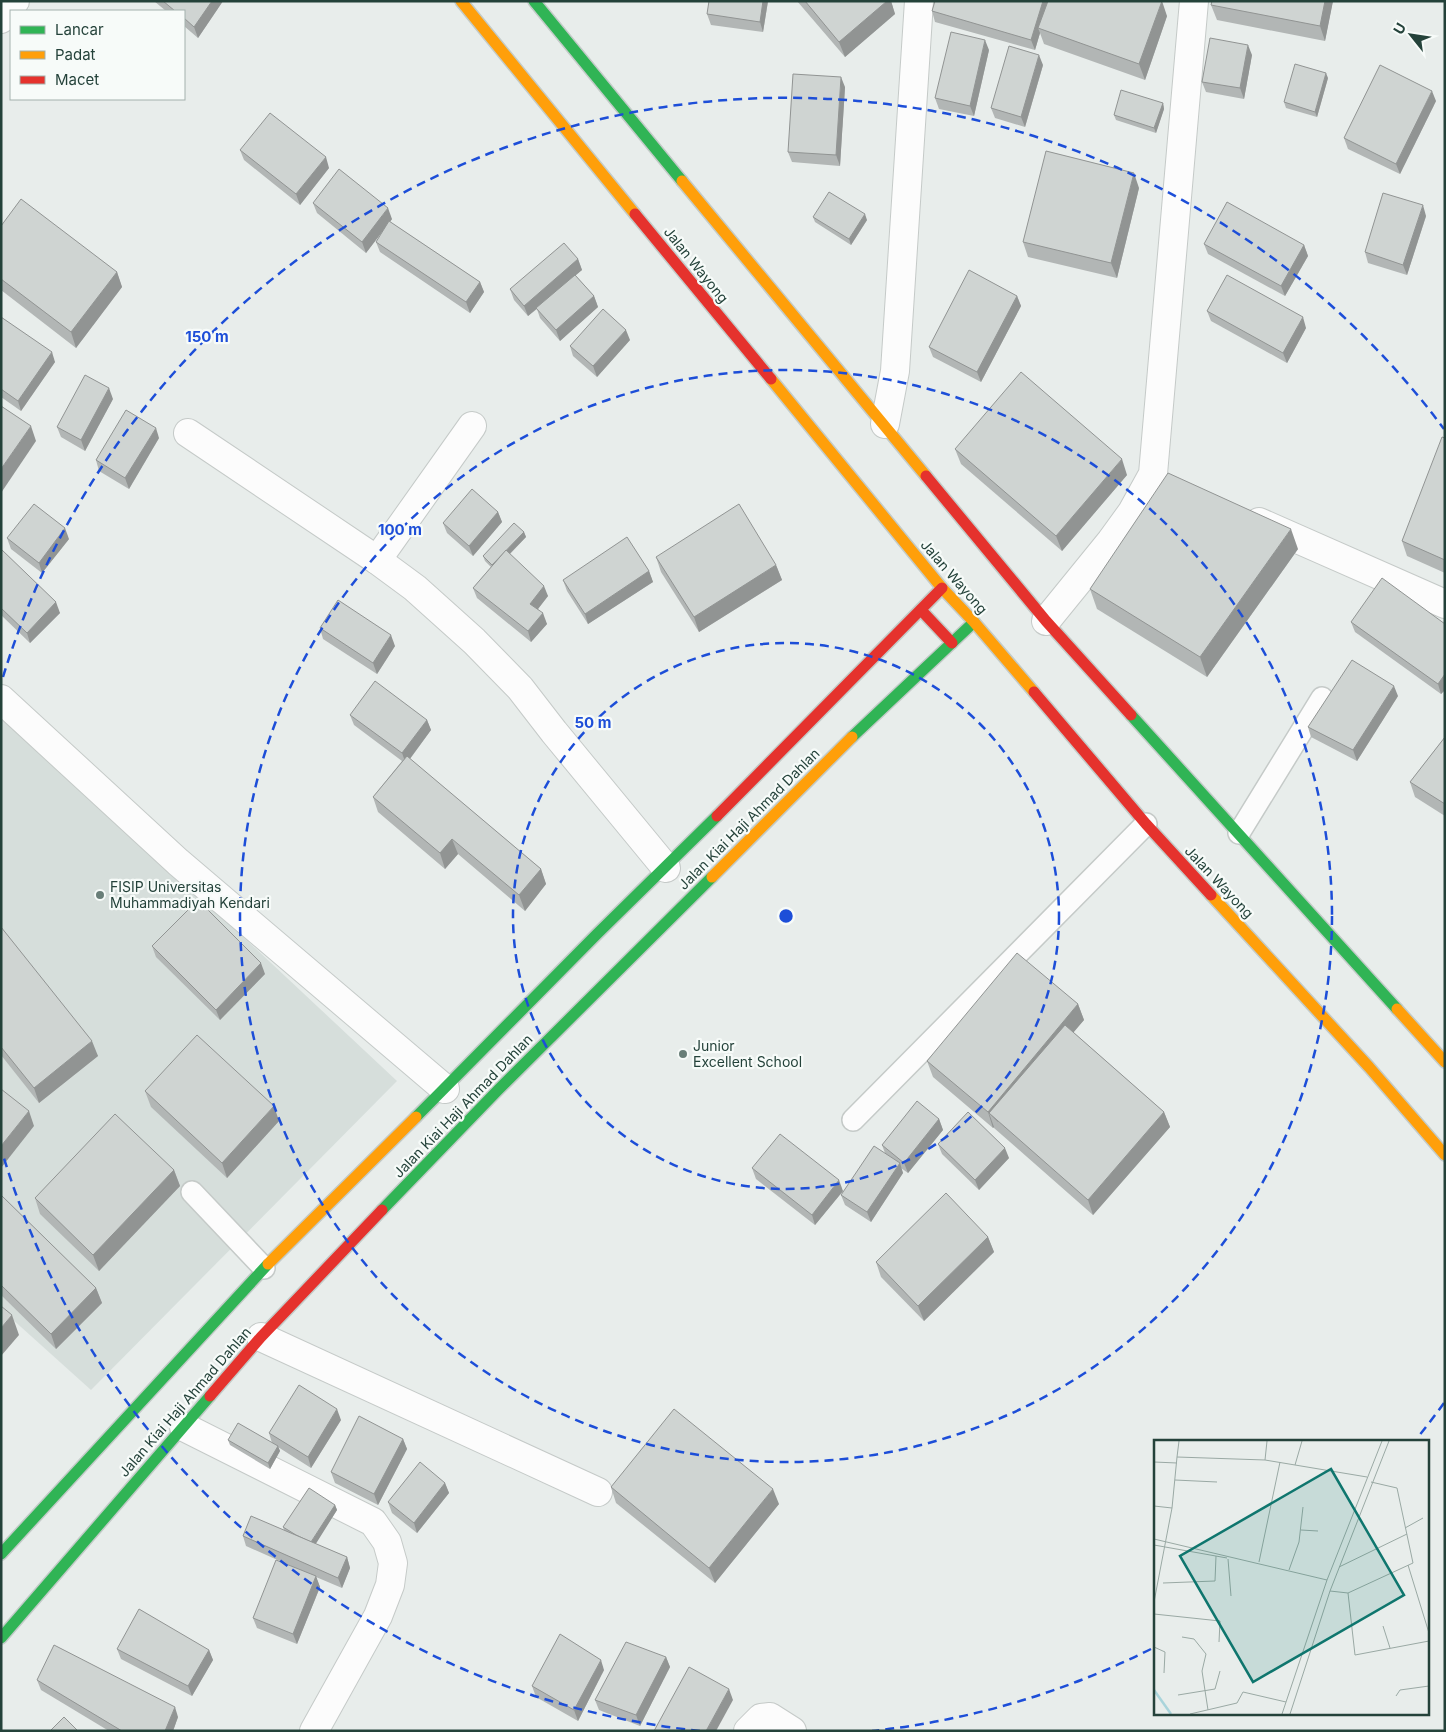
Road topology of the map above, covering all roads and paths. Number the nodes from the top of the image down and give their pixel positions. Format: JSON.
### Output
{"nodes":[{"id":1,"x":15,"y":1,"type":"edge"},
{"id":2,"x":461,"y":1,"type":"edge"},
{"id":3,"x":534,"y":1,"type":"edge"},
{"id":4,"x":919,"y":1,"type":"edge"},
{"id":5,"x":1194,"y":1,"type":"edge"},
{"id":6,"x":1,"y":19,"type":"edge"},
{"id":7,"x":885,"y":424,"type":"junction"},
{"id":8,"x":472,"y":426,"type":"dead end"},
{"id":9,"x":188,"y":433,"type":"dead end"},
{"id":10,"x":1235,"y":511,"type":"edge"},
{"id":11,"x":377,"y":560,"type":"junction"},
{"id":12,"x":942,"y":588,"type":"junction"},
{"id":13,"x":1445,"y":604,"type":"edge"},
{"id":14,"x":921,"y":610,"type":"junction"},
{"id":15,"x":1046,"y":621,"type":"junction"},
{"id":16,"x":974,"y":622,"type":"junction"},
{"id":17,"x":952,"y":643,"type":"junction"},
{"id":18,"x":1,"y":698,"type":"edge"},
{"id":19,"x":1322,"y":698,"type":"dead end"},
{"id":20,"x":1146,"y":824,"type":"junction"},
{"id":21,"x":1239,"y":833,"type":"junction"},
{"id":22,"x":666,"y":868,"type":"junction"},
{"id":23,"x":1445,"y":1062,"type":"edge"},
{"id":24,"x":445,"y":1089,"type":"junction"},
{"id":25,"x":853,"y":1120,"type":"dead end"},
{"id":26,"x":1445,"y":1155,"type":"edge"},
{"id":27,"x":192,"y":1192,"type":"dead end"},
{"id":28,"x":264,"y":1268,"type":"junction"},
{"id":29,"x":261,"y":1337,"type":"junction"},
{"id":30,"x":184,"y":1427,"type":"junction"},
{"id":31,"x":598,"y":1492,"type":"dead end"},
{"id":32,"x":1,"y":1554,"type":"edge"},
{"id":33,"x":1,"y":1638,"type":"edge"},
{"id":34,"x":314,"y":1731,"type":"edge"},
{"id":35,"x":748,"y":1731,"type":"edge"},
{"id":36,"x":792,"y":1731,"type":"edge"}],
"edges":[{"from":1,"to":6,"type":"street"},
{"from":2,"to":12,"type":"main road","name":"Jalan Wayong"},
{"from":3,"to":7,"type":"main road"},
{"from":4,"to":7,"type":"street"},
{"from":5,"to":15,"type":"street"},
{"from":7,"to":15,"type":"main road"},
{"from":8,"to":11,"type":"street"},
{"from":9,"to":11,"type":"street"},
{"from":10,"to":13,"type":"street"},
{"from":11,"to":22,"type":"street"},
{"from":12,"to":14,"type":"main road","name":"Jalan Kiai Haji Ahmad Dahlan"},
{"from":12,"to":16,"type":"main road","name":"Jalan Wayong"},
{"from":14,"to":17,"type":"main road"},
{"from":14,"to":22,"type":"main road","name":"Jalan Kiai Haji Ahmad Dahlan"},
{"from":15,"to":21,"type":"main road"},
{"from":16,"to":17,"type":"main road","name":"Jalan Kiai Haji Ahmad Dahlan"},
{"from":16,"to":20,"type":"main road","name":"Jalan Wayong"},
{"from":17,"to":29,"type":"main road","name":"Jalan Kiai Haji Ahmad Dahlan"},
{"from":18,"to":24,"type":"street"},
{"from":19,"to":21,"type":"lane"},
{"from":20,"to":25,"type":"lane"},
{"from":20,"to":26,"type":"main road","name":"Jalan Wayong"},
{"from":21,"to":23,"type":"main road"},
{"from":22,"to":24,"type":"main road","name":"Jalan Kiai Haji Ahmad Dahlan"},
{"from":24,"to":28,"type":"main road","name":"Jalan Kiai Haji Ahmad Dahlan"},
{"from":27,"to":28,"type":"lane"},
{"from":28,"to":32,"type":"main road","name":"Jalan Kiai Haji Ahmad Dahlan"},
{"from":29,"to":30,"type":"main road","name":"Jalan Kiai Haji Ahmad Dahlan"},
{"from":29,"to":31,"type":"street"},
{"from":30,"to":33,"type":"main road","name":"Jalan Kiai Haji Ahmad Dahlan"},
{"from":30,"to":34,"type":"street"},
{"from":35,"to":36,"type":"street"}]}
